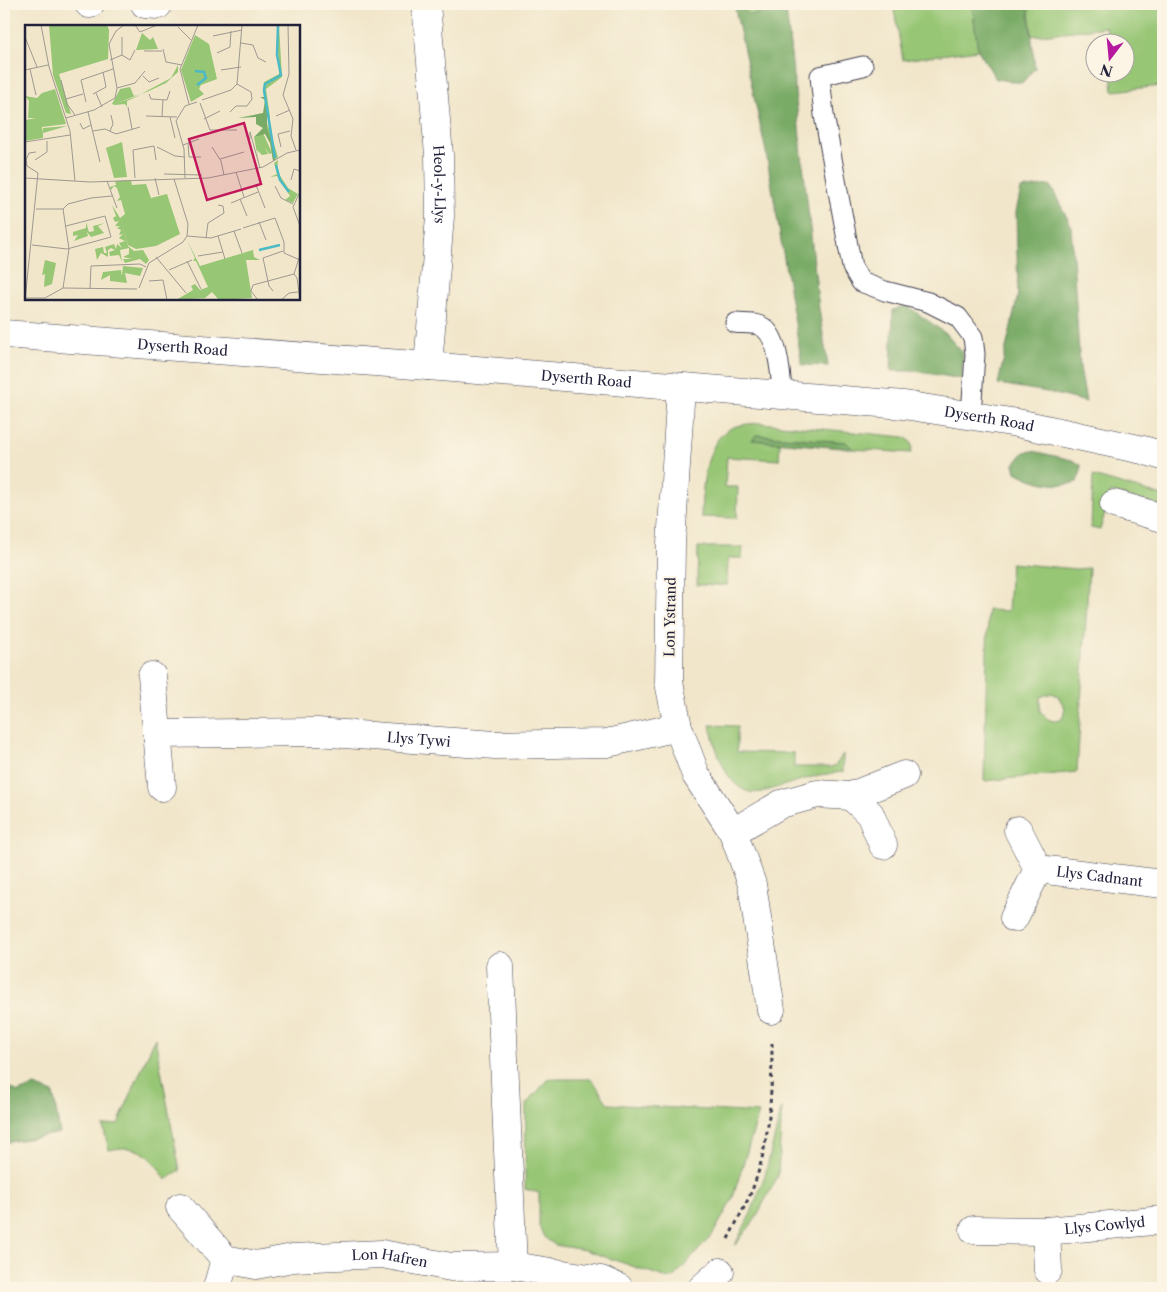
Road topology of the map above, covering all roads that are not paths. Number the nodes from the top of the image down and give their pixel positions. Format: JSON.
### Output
{"nodes":[{"id":1,"x":426,"y":4,"type":"edge"},
{"id":2,"x":862,"y":66,"type":"dead end"},
{"id":3,"x":735,"y":323,"type":"dead end"},
{"id":4,"x":4,"y":334,"type":"edge"},
{"id":5,"x":428,"y":366,"type":"junction"},
{"id":6,"x":681,"y":388,"type":"junction"},
{"id":7,"x":783,"y":396,"type":"junction"},
{"id":8,"x":971,"y":416,"type":"junction"},
{"id":9,"x":1163,"y":456,"type":"edge"},
{"id":10,"x":1114,"y":504,"type":"dead end"},
{"id":11,"x":1163,"y":518,"type":"edge"},
{"id":12,"x":152,"y":676,"type":"dead end"},
{"id":13,"x":678,"y":727,"type":"junction"},
{"id":14,"x":157,"y":734,"type":"junction"},
{"id":15,"x":904,"y":775,"type":"dead end"},
{"id":16,"x":162,"y":788,"type":"dead end"},
{"id":17,"x":850,"y":796,"type":"junction"},
{"id":18,"x":1018,"y":830,"type":"dead end"},
{"id":19,"x":734,"y":832,"type":"junction"},
{"id":20,"x":883,"y":845,"type":"dead end"},
{"id":21,"x":1038,"y":869,"type":"junction"},
{"id":22,"x":1163,"y":884,"type":"edge"},
{"id":23,"x":1014,"y":918,"type":"dead end"},
{"id":24,"x":500,"y":966,"type":"dead end"},
{"id":25,"x":771,"y":1010,"type":"road end"},
{"id":26,"x":180,"y":1207,"type":"dead end"},
{"id":27,"x":1163,"y":1220,"type":"edge"},
{"id":28,"x":974,"y":1230,"type":"dead end"},
{"id":29,"x":1046,"y":1231,"type":"junction"},
{"id":30,"x":225,"y":1259,"type":"junction"},
{"id":31,"x":513,"y":1266,"type":"junction"},
{"id":32,"x":1048,"y":1270,"type":"dead end"},
{"id":33,"x":217,"y":1288,"type":"edge"},
{"id":34,"x":619,"y":1288,"type":"edge"}],
"edges":[{"from":1,"to":5,"type":"street","name":"Heol-y-Llys"},
{"from":2,"to":8,"type":"lane"},
{"from":3,"to":7,"type":"lane"},
{"from":4,"to":5,"type":"street","name":"Dyserth Road"},
{"from":5,"to":6,"type":"street","name":"Dyserth Road"},
{"from":6,"to":7,"type":"street","name":"Dyserth Road"},
{"from":6,"to":13,"type":"street","name":"Lon Ystrand"},
{"from":7,"to":8,"type":"street","name":"Dyserth Road"},
{"from":8,"to":9,"type":"street","name":"Dyserth Road"},
{"from":10,"to":11,"type":"street"},
{"from":12,"to":14,"type":"street"},
{"from":13,"to":14,"type":"street","name":"Llys Tywi"},
{"from":13,"to":19,"type":"street","name":"Lon Ystrand"},
{"from":14,"to":16,"type":"street"},
{"from":15,"to":17,"type":"street"},
{"from":17,"to":19,"type":"street"},
{"from":17,"to":20,"type":"street"},
{"from":18,"to":21,"type":"street","name":"Llys Cadnant"},
{"from":19,"to":25,"type":"street","name":"Lon Ystrand"},
{"from":21,"to":22,"type":"street","name":"Llys Cadnant"},
{"from":21,"to":23,"type":"street","name":"Llys Cadnant"},
{"from":24,"to":31,"type":"street"},
{"from":26,"to":30,"type":"street"},
{"from":27,"to":29,"type":"street","name":"Llys Cowlyd"},
{"from":28,"to":29,"type":"street","name":"Llys Cowlyd"},
{"from":29,"to":32,"type":"street","name":"Llys Cowlyd"},
{"from":30,"to":31,"type":"street","name":"Lon Hafren"},
{"from":30,"to":33,"type":"street"},
{"from":31,"to":34,"type":"street","name":"Lon Hafren"}]}
